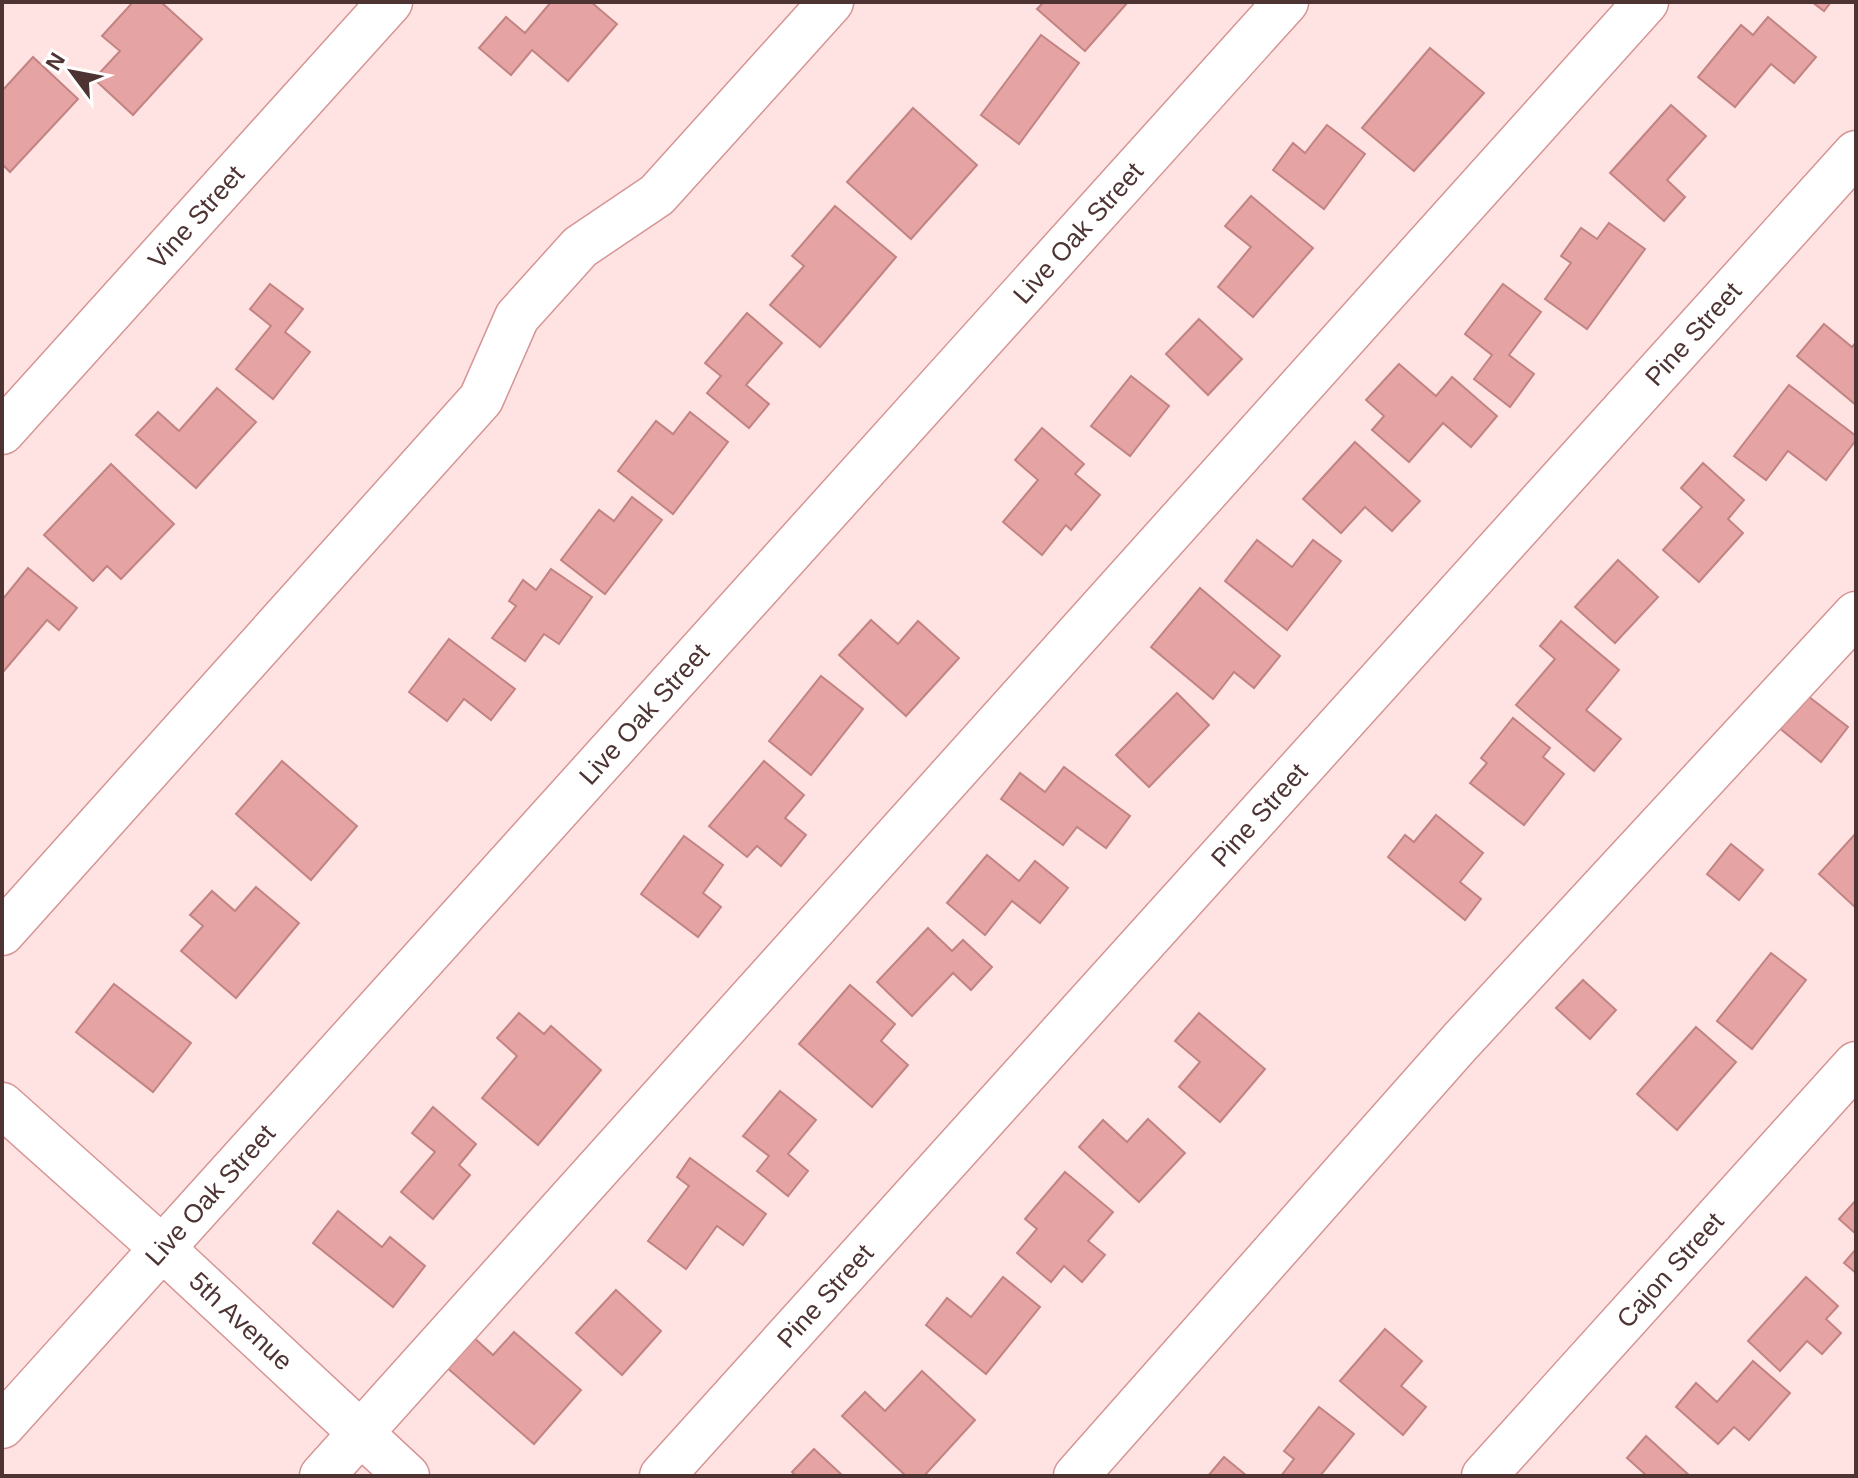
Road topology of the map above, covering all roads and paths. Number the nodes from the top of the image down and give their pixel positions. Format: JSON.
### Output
{"nodes":[{"id":1,"x":390,"y":2,"type":"edge"},
{"id":2,"x":831,"y":2,"type":"edge"},
{"id":3,"x":1286,"y":2,"type":"edge"},
{"id":4,"x":1646,"y":2,"type":"edge"},
{"id":5,"x":1856,"y":153,"type":"edge"},
{"id":6,"x":2,"y":432,"type":"edge"},
{"id":7,"x":1856,"y":614,"type":"edge"},
{"id":8,"x":2,"y":933,"type":"edge"},
{"id":9,"x":1856,"y":1064,"type":"edge"},
{"id":10,"x":2,"y":1105,"type":"edge"},
{"id":11,"x":162,"y":1248,"type":"junction"},
{"id":12,"x":2,"y":1426,"type":"edge"},
{"id":13,"x":361,"y":1433,"type":"junction"},
{"id":14,"x":322,"y":1476,"type":"edge"},
{"id":15,"x":407,"y":1476,"type":"edge"},
{"id":16,"x":662,"y":1476,"type":"edge"},
{"id":17,"x":1076,"y":1476,"type":"edge"},
{"id":18,"x":1484,"y":1476,"type":"edge"}],
"edges":[{"from":1,"to":6,"type":"street","name":"Vine Street"},
{"from":2,"to":8,"type":"street"},
{"from":3,"to":11,"type":"street","name":"Live Oak Street"},
{"from":4,"to":13,"type":"street"},
{"from":5,"to":16,"type":"street","name":"Pine Street"},
{"from":7,"to":17,"type":"street"},
{"from":9,"to":18,"type":"street","name":"Cajon Street"},
{"from":10,"to":11,"type":"street","name":"5th Avenue"},
{"from":11,"to":12,"type":"street","name":"Live Oak Street"},
{"from":11,"to":13,"type":"street","name":"5th Avenue"},
{"from":13,"to":14,"type":"street"},
{"from":13,"to":15,"type":"street","name":"5th Avenue"}]}
